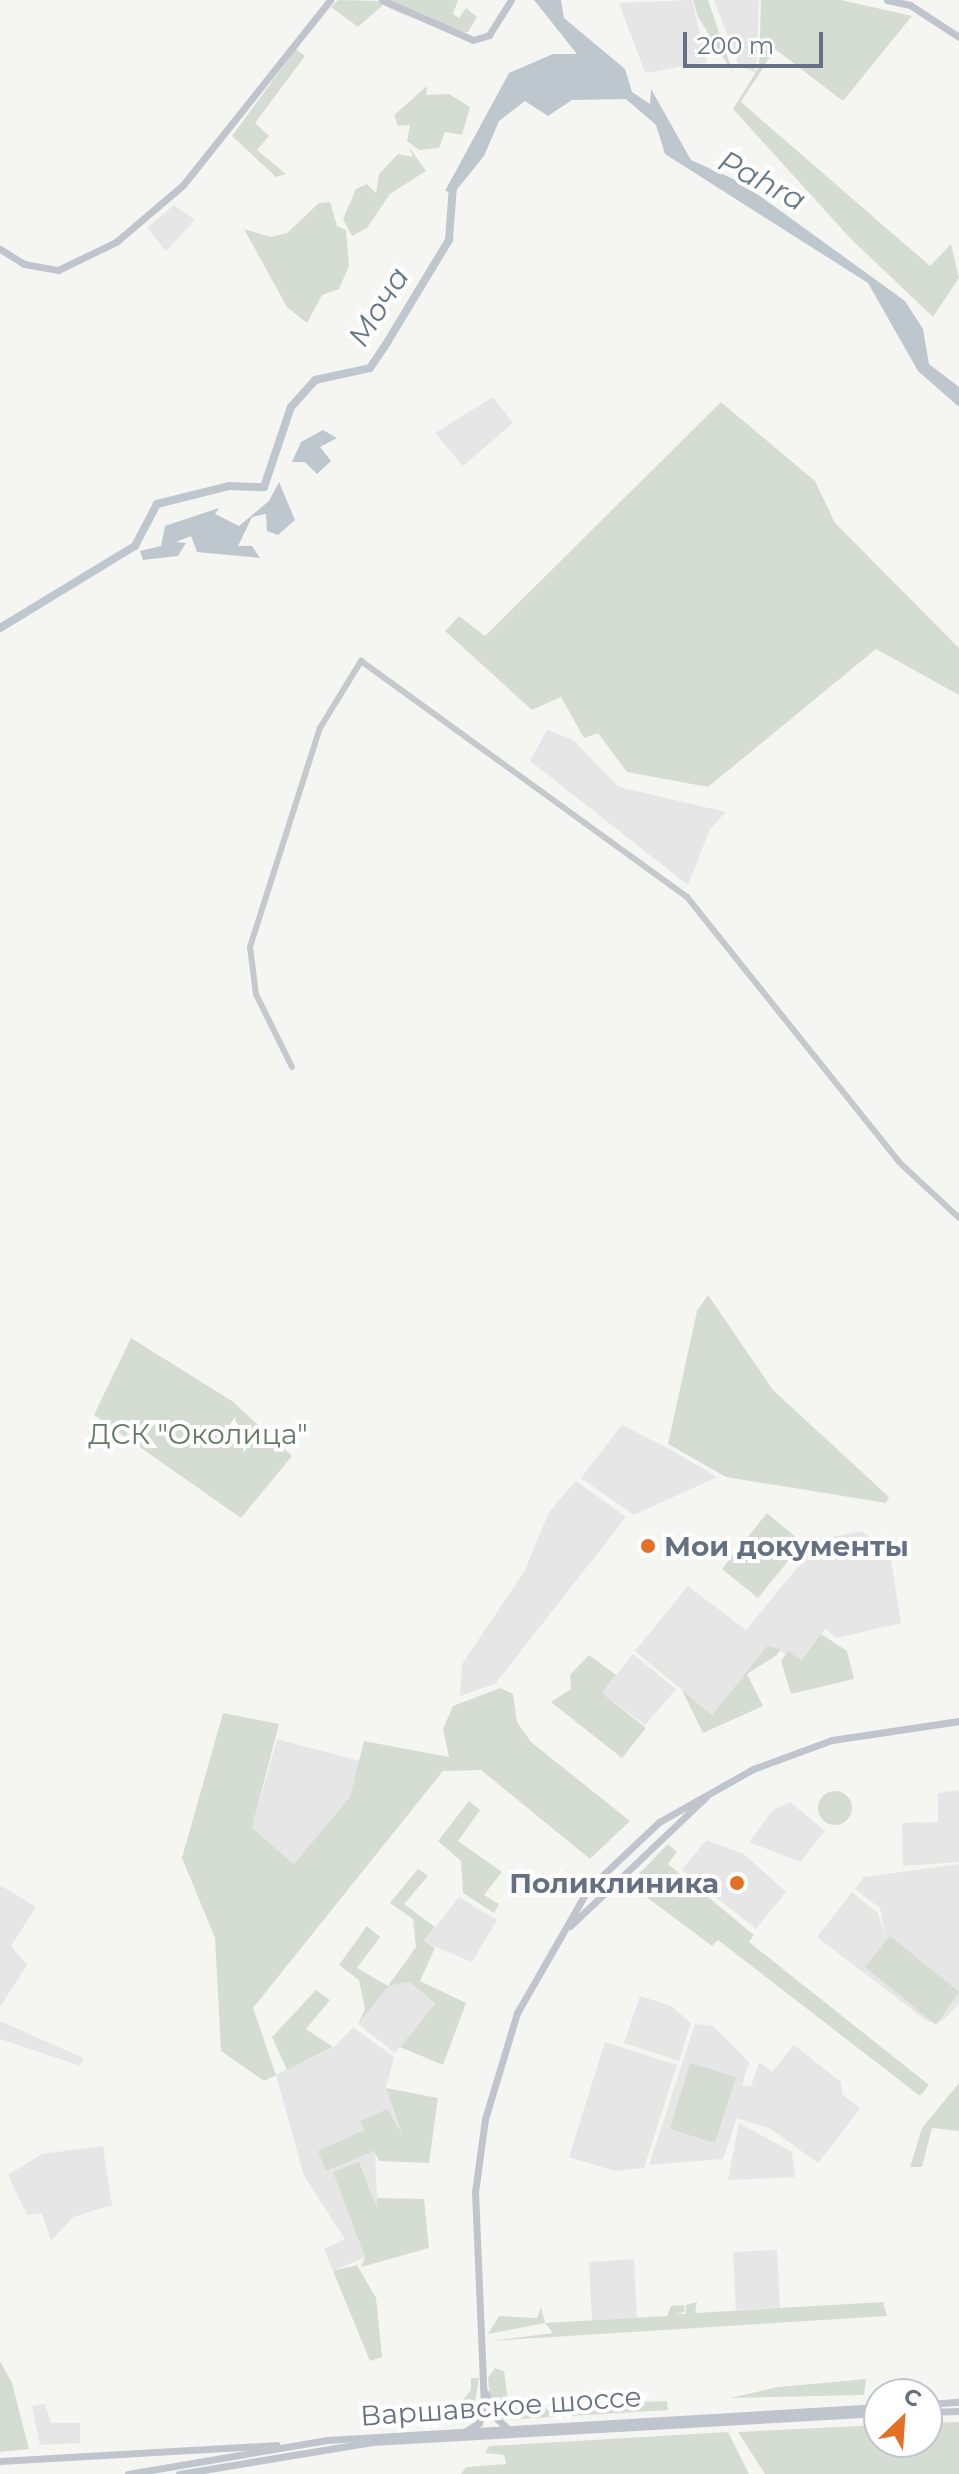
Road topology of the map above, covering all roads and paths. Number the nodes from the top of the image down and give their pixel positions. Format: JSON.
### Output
{"nodes":[{"id":1,"x":330,"y":0,"type":"edge"},
{"id":2,"x":382,"y":0,"type":"edge"},
{"id":3,"x":510,"y":0,"type":"edge"},
{"id":4,"x":887,"y":0,"type":"edge"},
{"id":5,"x":959,"y":37,"type":"edge"},
{"id":6,"x":0,"y":249,"type":"edge"},
{"id":7,"x":292,"y":1067,"type":"dead end"},
{"id":8,"x":959,"y":1218,"type":"edge"},
{"id":9,"x":959,"y":1721,"type":"edge"},
{"id":10,"x":720,"y":1786,"type":"junction"},
{"id":11,"x":670,"y":1814,"type":"junction"},
{"id":12,"x":677,"y":1821,"type":"junction"},
{"id":13,"x":588,"y":1889,"type":"junction"},
{"id":14,"x":595,"y":1899,"type":"junction"},
{"id":15,"x":559,"y":1937,"type":"junction"},
{"id":16,"x":484,"y":2383,"type":"junction"},
{"id":17,"x":863,"y":2408,"type":"edge"},
{"id":18,"x":863,"y":2414,"type":"edge"},
{"id":19,"x":508,"y":2429,"type":"junction"},
{"id":20,"x":466,"y":2431,"type":"junction"},
{"id":21,"x":277,"y":2445,"type":"junction"},
{"id":22,"x":0,"y":2461,"type":"edge"},
{"id":23,"x":128,"y":2474,"type":"edge"},
{"id":24,"x":179,"y":2474,"type":"edge"}],
"edges":[{"from":1,"to":6,"type":"main road"},
{"from":2,"to":3,"type":"main road"},
{"from":4,"to":5,"type":"main road"},
{"from":7,"to":8,"type":"street"},
{"from":9,"to":10,"type":"main road"},
{"from":10,"to":11,"type":"main road"},
{"from":10,"to":12,"type":"main road"},
{"from":11,"to":12,"type":"main road"},
{"from":11,"to":13,"type":"main road"},
{"from":12,"to":14,"type":"main road"},
{"from":13,"to":14,"type":"main road"},
{"from":13,"to":15,"type":"main road"},
{"from":14,"to":15,"type":"main road"},
{"from":15,"to":16,"type":"main road"},
{"from":16,"to":19,"type":"main road"},
{"from":16,"to":20,"type":"main road"},
{"from":17,"to":19,"type":"main road","name":"Варшавское шоссе"},
{"from":18,"to":24,"type":"main road","name":"Варшавское шоссе"},
{"from":19,"to":20,"type":"main road","name":"Варшавское шоссе"},
{"from":20,"to":21,"type":"main road","name":"Варшавское шоссе"},
{"from":21,"to":22,"type":"main road"},
{"from":21,"to":23,"type":"main road","name":"Варшавское шоссе"}]}
